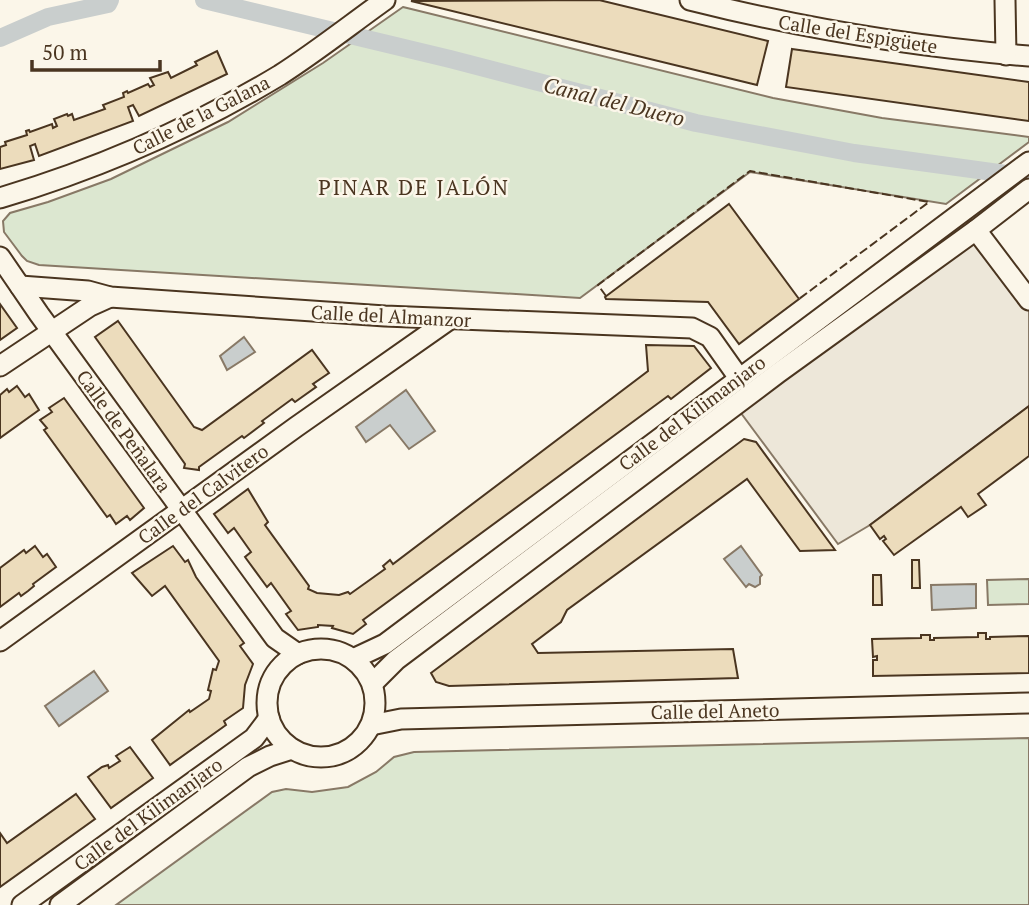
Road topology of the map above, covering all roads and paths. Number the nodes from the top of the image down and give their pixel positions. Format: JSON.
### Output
{"nodes":[{"id":1,"x":385,"y":0,"type":"edge"},
{"id":2,"x":690,"y":0,"type":"edge"},
{"id":3,"x":1005,"y":0,"type":"edge"},
{"id":4,"x":1006,"y":55,"type":"junction"},
{"id":5,"x":1029,"y":57,"type":"edge"},
{"id":6,"x":1029,"y":162,"type":"edge"},
{"id":7,"x":1025,"y":192,"type":"edge"},
{"id":8,"x":0,"y":198,"type":"edge"},
{"id":9,"x":976,"y":230,"type":"junction"},
{"id":10,"x":0,"y":257,"type":"edge"},
{"id":11,"x":20,"y":286,"type":"junction"},
{"id":12,"x":110,"y":297,"type":"junction"},
{"id":13,"x":1029,"y":300,"type":"edge"},
{"id":14,"x":385,"y":316,"type":"junction"},
{"id":15,"x":450,"y":319,"type":"junction"},
{"id":16,"x":52,"y":332,"type":"junction"},
{"id":17,"x":407,"y":349,"type":"junction"},
{"id":18,"x":0,"y":366,"type":"edge"},
{"id":19,"x":739,"y":378,"type":"junction"},
{"id":20,"x":181,"y":510,"type":"junction"},
{"id":21,"x":275,"y":638,"type":"junction"},
{"id":22,"x":0,"y":641,"type":"edge"},
{"id":23,"x":298,"y":654,"type":"junction"},
{"id":24,"x":353,"y":659,"type":"junction"},
{"id":25,"x":279,"y":668,"type":"junction"},
{"id":26,"x":372,"y":684,"type":"junction"},
{"id":27,"x":1029,"y":703,"type":"edge"},
{"id":28,"x":373,"y":717,"type":"junction"},
{"id":29,"x":269,"y":719,"type":"junction"},
{"id":30,"x":292,"y":749,"type":"junction"},
{"id":31,"x":22,"y":905,"type":"edge"},
{"id":32,"x":60,"y":905,"type":"edge"}],
"edges":[{"from":1,"to":8,"type":"street","name":"Calle de la Galana"},
{"from":2,"to":4,"type":"street","name":"Calle del Espigüete"},
{"from":3,"to":4,"type":"street"},
{"from":4,"to":5,"type":"street","name":"Calle del Espigüete"},
{"from":6,"to":19,"type":"street","name":"Calle del Kilimanjaro"},
{"from":7,"to":9,"type":"street","name":"Calle del Kilimanjaro"},
{"from":9,"to":13,"type":"street"},
{"from":9,"to":26,"type":"street","name":"Calle del Kilimanjaro"},
{"from":10,"to":11,"type":"street","name":"Calle de Peñalara"},
{"from":11,"to":12,"type":"street","name":"Calle del Almanzor"},
{"from":11,"to":16,"type":"street","name":"Calle de Peñalara"},
{"from":12,"to":14,"type":"street","name":"Calle del Almanzor"},
{"from":12,"to":16,"type":"street"},
{"from":14,"to":15,"type":"street","name":"Calle del Almanzor"},
{"from":14,"to":17,"type":"street"},
{"from":15,"to":17,"type":"street","name":"Calle del Calvitero"},
{"from":15,"to":19,"type":"street","name":"Calle del Almanzor"},
{"from":16,"to":18,"type":"street"},
{"from":16,"to":20,"type":"street","name":"Calle de Peñalara"},
{"from":17,"to":20,"type":"street","name":"Calle del Calvitero"},
{"from":19,"to":24,"type":"street","name":"Calle del Kilimanjaro"},
{"from":20,"to":21,"type":"street","name":"Calle de Peñalara"},
{"from":20,"to":22,"type":"street","name":"Calle del Calvitero"},
{"from":21,"to":23,"type":"street","name":"Calle de Peñalara"},
{"from":21,"to":25,"type":"street","name":"Calle de Peñalara"},
{"from":23,"to":24,"type":"street"},
{"from":23,"to":25,"type":"street"},
{"from":24,"to":26,"type":"street"},
{"from":25,"to":29,"type":"street"},
{"from":26,"to":28,"type":"street"},
{"from":27,"to":28,"type":"street","name":"Calle del Aneto"},
{"from":28,"to":30,"type":"street"},
{"from":29,"to":30,"type":"street"},
{"from":29,"to":31,"type":"street","name":"Calle del Kilimanjaro"},
{"from":30,"to":32,"type":"street","name":"Calle del Kilimanjaro"}]}
